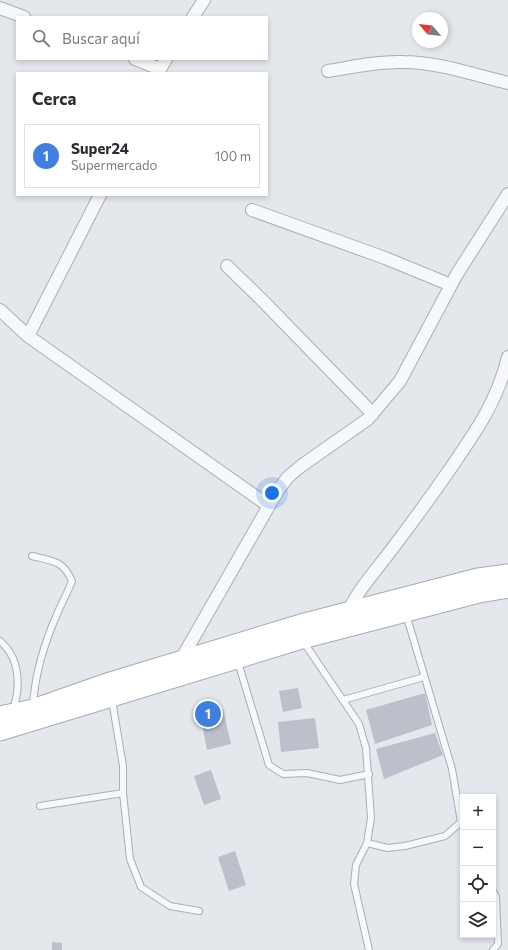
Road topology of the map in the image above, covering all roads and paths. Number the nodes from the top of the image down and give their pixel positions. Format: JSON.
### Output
{"nodes":[{"id":1,"x":204,"y":0,"type":"edge"},
{"id":2,"x":0,"y":8,"type":"edge"},
{"id":3,"x":21,"y":16,"type":"edge"},
{"id":4,"x":194,"y":16,"type":"edge"},
{"id":5,"x":137,"y":60,"type":"edge"},
{"id":6,"x":161,"y":67,"type":"edge"},
{"id":7,"x":328,"y":71,"type":"dead end"},
{"id":8,"x":508,"y":83,"type":"edge"},
{"id":9,"x":508,"y":194,"type":"edge"},
{"id":10,"x":99,"y":196,"type":"edge"},
{"id":11,"x":252,"y":210,"type":"dead end"},
{"id":12,"x":227,"y":266,"type":"dead end"},
{"id":13,"x":451,"y":285,"type":"junction"},
{"id":14,"x":0,"y":310,"type":"edge"},
{"id":15,"x":28,"y":336,"type":"junction"},
{"id":16,"x":508,"y":357,"type":"edge"},
{"id":17,"x":373,"y":414,"type":"junction"},
{"id":18,"x":269,"y":506,"type":"junction"},
{"id":19,"x":32,"y":556,"type":"dead end"},
{"id":20,"x":508,"y":574,"type":"edge"},
{"id":21,"x":508,"y":588,"type":"edge"},
{"id":22,"x":404,"y":605,"type":"junction"},
{"id":23,"x":345,"y":620,"type":"junction"},
{"id":24,"x":301,"y":632,"type":"junction"},
{"id":25,"x":0,"y":640,"type":"edge"},
{"id":26,"x":235,"y":651,"type":"junction"},
{"id":27,"x":177,"y":669,"type":"junction"},
{"id":28,"x":424,"y":677,"type":"junction"},
{"id":29,"x":112,"y":696,"type":"junction"},
{"id":30,"x":343,"y":700,"type":"junction"},
{"id":31,"x":34,"y":715,"type":"junction"},
{"id":32,"x":6,"y":722,"type":"edge"},
{"id":33,"x":369,"y":774,"type":"junction"},
{"id":34,"x":123,"y":793,"type":"junction"},
{"id":35,"x":40,"y":806,"type":"dead end"},
{"id":36,"x":460,"y":813,"type":"edge"},
{"id":37,"x":460,"y":825,"type":"edge"},
{"id":38,"x":367,"y":843,"type":"junction"},
{"id":39,"x":496,"y":897,"type":"edge"},
{"id":40,"x":199,"y":911,"type":"dead end"},
{"id":41,"x":370,"y":950,"type":"edge"},
{"id":42,"x":493,"y":950,"type":"edge"}],
"edges":[{"from":1,"to":4,"type":"street"},
{"from":2,"to":3,"type":"street"},
{"from":5,"to":6,"type":"street"},
{"from":7,"to":8,"type":"street"},
{"from":9,"to":13,"type":"street"},
{"from":10,"to":15,"type":"street"},
{"from":11,"to":13,"type":"street"},
{"from":12,"to":17,"type":"street"},
{"from":13,"to":17,"type":"street"},
{"from":14,"to":15,"type":"street"},
{"from":15,"to":18,"type":"street"},
{"from":16,"to":23,"type":"street"},
{"from":17,"to":18,"type":"street"},
{"from":18,"to":27,"type":"street"},
{"from":19,"to":31,"type":"lane"},
{"from":20,"to":22,"type":"main road"},
{"from":21,"to":22,"type":"main road"},
{"from":22,"to":23,"type":"main road"},
{"from":22,"to":28,"type":"lane"},
{"from":23,"to":24,"type":"main road"},
{"from":24,"to":26,"type":"main road"},
{"from":24,"to":30,"type":"lane"},
{"from":25,"to":32,"type":"lane"},
{"from":26,"to":27,"type":"main road"},
{"from":26,"to":33,"type":"lane"},
{"from":27,"to":29,"type":"main road"},
{"from":27,"to":31,"type":"main road"},
{"from":28,"to":30,"type":"lane"},
{"from":28,"to":36,"type":"lane"},
{"from":29,"to":31,"type":"main road"},
{"from":29,"to":34,"type":"lane"},
{"from":30,"to":33,"type":"lane"},
{"from":31,"to":32,"type":"main road"},
{"from":33,"to":38,"type":"lane"},
{"from":34,"to":35,"type":"lane"},
{"from":34,"to":40,"type":"lane"},
{"from":37,"to":38,"type":"lane"},
{"from":38,"to":41,"type":"lane"},
{"from":39,"to":42,"type":"lane"}]}
